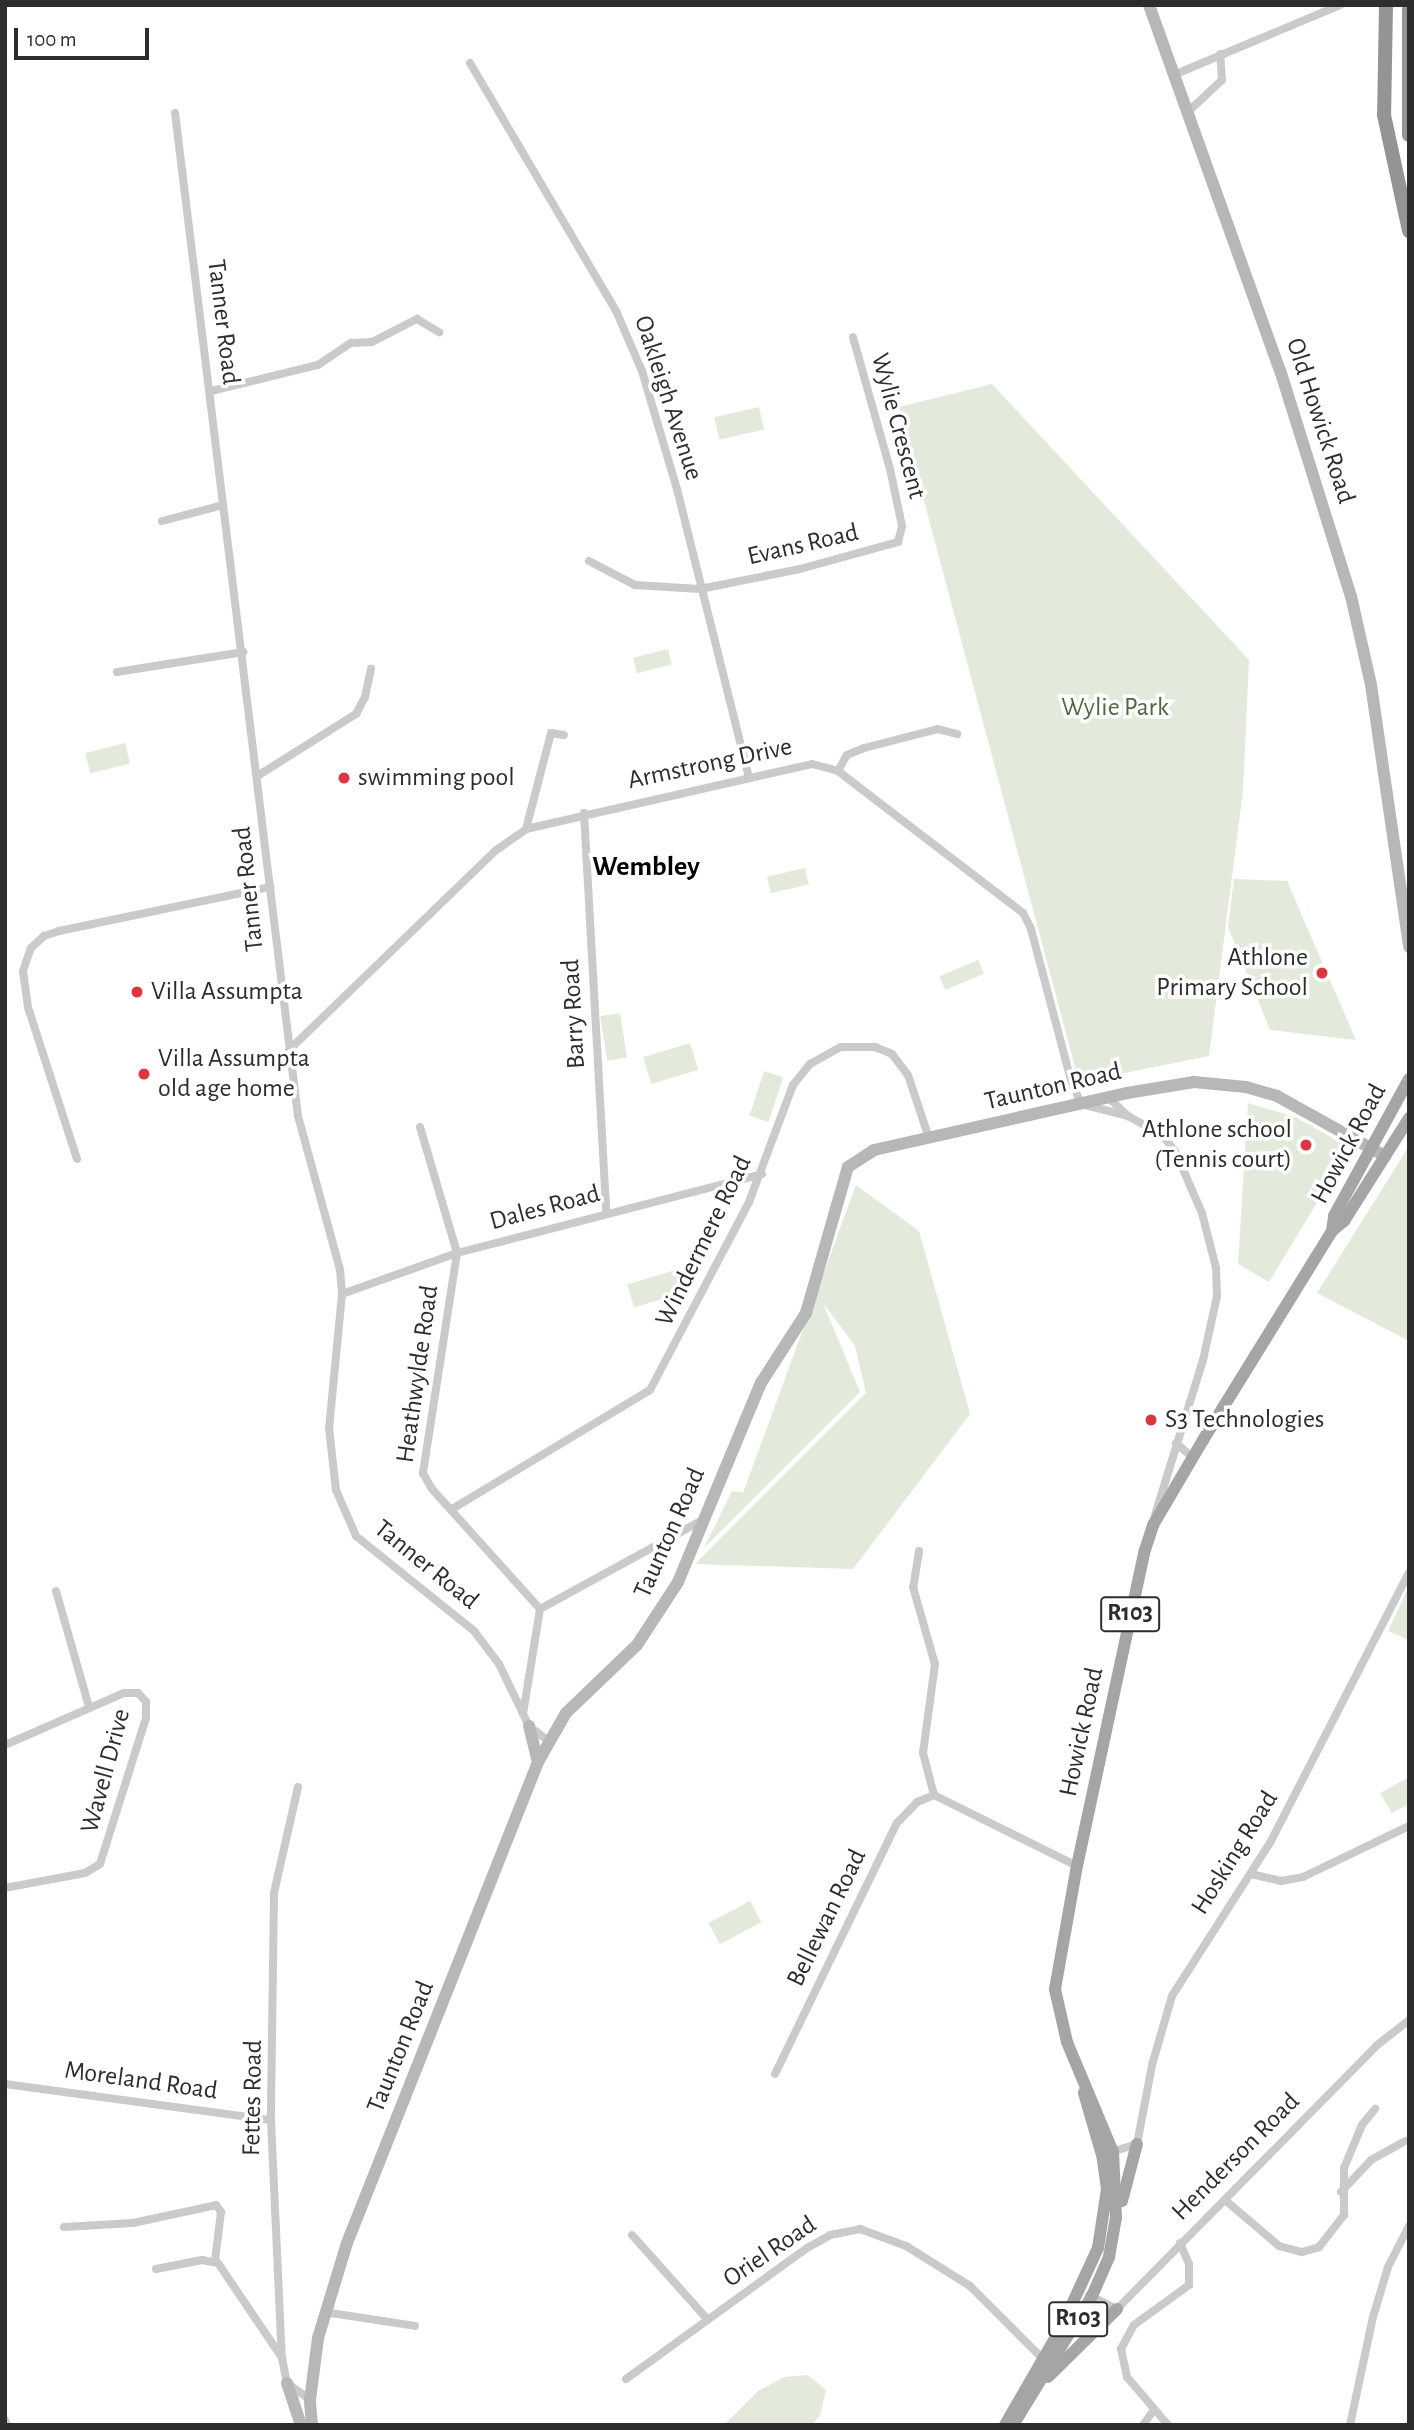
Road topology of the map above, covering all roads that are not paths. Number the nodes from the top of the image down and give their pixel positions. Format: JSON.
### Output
{"nodes":[{"id":1,"x":1149,"y":5,"type":"edge"},
{"id":2,"x":1340,"y":5,"type":"edge"},
{"id":3,"x":1386,"y":5,"type":"edge"},
{"id":4,"x":1409,"y":9,"type":"edge"},
{"id":5,"x":1220,"y":54,"type":"junction"},
{"id":6,"x":470,"y":63,"type":"dead end"},
{"id":7,"x":1176,"y":75,"type":"junction"},
{"id":8,"x":1189,"y":111,"type":"junction"},
{"id":9,"x":175,"y":113,"type":"dead end"},
{"id":10,"x":1409,"y":135,"type":"edge"},
{"id":11,"x":1409,"y":231,"type":"edge"},
{"id":12,"x":439,"y":332,"type":"dead end"},
{"id":13,"x":853,"y":337,"type":"dead end"},
{"id":14,"x":211,"y":391,"type":"junction"},
{"id":15,"x":223,"y":506,"type":"junction"},
{"id":16,"x":162,"y":521,"type":"dead end"},
{"id":17,"x":902,"y":526,"type":"joint"},
{"id":18,"x":589,"y":561,"type":"dead end"},
{"id":19,"x":700,"y":589,"type":"junction"},
{"id":20,"x":243,"y":652,"type":"junction"},
{"id":21,"x":371,"y":670,"type":"dead end"},
{"id":22,"x":117,"y":672,"type":"dead end"},
{"id":23,"x":957,"y":734,"type":"dead end"},
{"id":24,"x":564,"y":735,"type":"dead end"},
{"id":25,"x":838,"y":771,"type":"junction"},
{"id":26,"x":259,"y":775,"type":"junction"},
{"id":27,"x":748,"y":778,"type":"junction"},
{"id":28,"x":584,"y":813,"type":"junction"},
{"id":29,"x":526,"y":829,"type":"junction"},
{"id":30,"x":1397,"y":864,"type":"junction"},
{"id":31,"x":270,"y":887,"type":"junction"},
{"id":32,"x":1409,"y":900,"type":"edge"},
{"id":33,"x":1409,"y":947,"type":"edge"},
{"id":34,"x":289,"y":1050,"type":"junction"},
{"id":35,"x":1409,"y":1079,"type":"edge"},
{"id":36,"x":1108,"y":1097,"type":"junction"},
{"id":37,"x":1081,"y":1104,"type":"junction"},
{"id":38,"x":1128,"y":1116,"type":"junction"},
{"id":39,"x":1409,"y":1118,"type":"edge"},
{"id":40,"x":420,"y":1127,"type":"dead end"},
{"id":41,"x":929,"y":1138,"type":"junction"},
{"id":42,"x":1372,"y":1149,"type":"junction"},
{"id":43,"x":1385,"y":1156,"type":"junction"},
{"id":44,"x":77,"y":1159,"type":"dead end"},
{"id":45,"x":762,"y":1174,"type":"junction"},
{"id":46,"x":606,"y":1212,"type":"junction"},
{"id":47,"x":1332,"y":1231,"type":"junction"},
{"id":48,"x":457,"y":1253,"type":"junction"},
{"id":49,"x":342,"y":1294,"type":"junction"},
{"id":50,"x":1176,"y":1443,"type":"junction"},
{"id":51,"x":1193,"y":1458,"type":"junction"},
{"id":52,"x":452,"y":1509,"type":"junction"},
{"id":53,"x":701,"y":1521,"type":"junction"},
{"id":54,"x":1153,"y":1525,"type":"junction"},
{"id":55,"x":919,"y":1551,"type":"dead end"},
{"id":56,"x":1409,"y":1572,"type":"edge"},
{"id":57,"x":56,"y":1591,"type":"dead end"},
{"id":58,"x":540,"y":1609,"type":"junction"},
{"id":59,"x":89,"y":1707,"type":"junction"},
{"id":60,"x":523,"y":1714,"type":"junction"},
{"id":61,"x":529,"y":1726,"type":"junction"},
{"id":62,"x":547,"y":1740,"type":"junction"},
{"id":63,"x":5,"y":1745,"type":"edge"},
{"id":64,"x":538,"y":1762,"type":"junction"},
{"id":65,"x":298,"y":1787,"type":"dead end"},
{"id":66,"x":933,"y":1795,"type":"junction"},
{"id":67,"x":1409,"y":1826,"type":"edge"},
{"id":68,"x":1077,"y":1866,"type":"junction"},
{"id":69,"x":1251,"y":1874,"type":"junction"},
{"id":70,"x":5,"y":1888,"type":"edge"},
{"id":71,"x":1409,"y":2020,"type":"edge"},
{"id":72,"x":775,"y":2074,"type":"dead end"},
{"id":73,"x":5,"y":2084,"type":"edge"},
{"id":74,"x":1376,"y":2109,"type":"dead end"},
{"id":75,"x":271,"y":2120,"type":"junction"},
{"id":76,"x":1405,"y":2141,"type":"dead end"},
{"id":77,"x":1137,"y":2144,"type":"junction"},
{"id":78,"x":1108,"y":2153,"type":"junction"},
{"id":79,"x":1341,"y":2192,"type":"junction"},
{"id":80,"x":1225,"y":2200,"type":"junction"},
{"id":81,"x":1116,"y":2218,"type":"junction"},
{"id":82,"x":1409,"y":2226,"type":"edge"},
{"id":83,"x":64,"y":2227,"type":"dead end"},
{"id":84,"x":632,"y":2235,"type":"dead end"},
{"id":85,"x":1107,"y":2236,"type":"junction"},
{"id":86,"x":1180,"y":2243,"type":"junction"},
{"id":87,"x":215,"y":2260,"type":"junction"},
{"id":88,"x":156,"y":2269,"type":"dead end"},
{"id":89,"x":1086,"y":2294,"type":"junction"},
{"id":90,"x":1117,"y":2309,"type":"junction"},
{"id":91,"x":324,"y":2312,"type":"junction"},
{"id":92,"x":708,"y":2320,"type":"junction"},
{"id":93,"x":415,"y":2326,"type":"dead end"},
{"id":94,"x":282,"y":2358,"type":"junction"},
{"id":95,"x":1046,"y":2362,"type":"junction"},
{"id":96,"x":626,"y":2379,"type":"dead end"},
{"id":97,"x":287,"y":2384,"type":"junction"},
{"id":98,"x":1035,"y":2390,"type":"junction"},
{"id":99,"x":310,"y":2400,"type":"junction"},
{"id":100,"x":1153,"y":2411,"type":"junction"},
{"id":101,"x":301,"y":2425,"type":"edge"},
{"id":102,"x":312,"y":2425,"type":"edge"},
{"id":103,"x":1005,"y":2425,"type":"edge"},
{"id":104,"x":1013,"y":2425,"type":"edge"},
{"id":105,"x":1143,"y":2425,"type":"edge"},
{"id":106,"x":1168,"y":2425,"type":"edge"},
{"id":107,"x":1350,"y":2425,"type":"edge"}],
"edges":[{"from":1,"to":7,"type":"street","name":"Old Howick Road"},
{"from":2,"to":5,"type":"street"},
{"from":3,"to":11,"type":"highway"},
{"from":4,"to":10,"type":"highway"},
{"from":5,"to":7,"type":"street"},
{"from":5,"to":8,"type":"street"},
{"from":6,"to":19,"type":"street","name":"Oakleigh Avenue"},
{"from":7,"to":8,"type":"street","name":"Old Howick Road"},
{"from":8,"to":30,"type":"street","name":"Old Howick Road"},
{"from":9,"to":14,"type":"street","name":"Tanner Road"},
{"from":12,"to":14,"type":"street"},
{"from":13,"to":17,"type":"street","name":"Wylie Crescent"},
{"from":14,"to":15,"type":"street","name":"Tanner Road"},
{"from":15,"to":16,"type":"street"},
{"from":15,"to":20,"type":"street","name":"Tanner Road"},
{"from":17,"to":19,"type":"street","name":"Evans Road"},
{"from":18,"to":19,"type":"street"},
{"from":19,"to":27,"type":"street","name":"Oakleigh Avenue"},
{"from":20,"to":22,"type":"street"},
{"from":20,"to":26,"type":"street","name":"Tanner Road"},
{"from":21,"to":26,"type":"street"},
{"from":23,"to":25,"type":"street"},
{"from":24,"to":29,"type":"street"},
{"from":25,"to":27,"type":"street","name":"Armstrong Drive"},
{"from":25,"to":37,"type":"street","name":"Armstrong Drive"},
{"from":26,"to":31,"type":"street","name":"Tanner Road"},
{"from":27,"to":28,"type":"street","name":"Armstrong Drive"},
{"from":28,"to":29,"type":"street","name":"Armstrong Drive"},
{"from":28,"to":46,"type":"street","name":"Barry Road"},
{"from":29,"to":34,"type":"street","name":"Armstrong Drive"},
{"from":30,"to":32,"type":"street","name":"Old Howick Road"},
{"from":30,"to":33,"type":"street","name":"Old Howick Road"},
{"from":31,"to":34,"type":"street","name":"Tanner Road"},
{"from":31,"to":44,"type":"street"},
{"from":34,"to":49,"type":"street","name":"Tanner Road"},
{"from":35,"to":42,"type":"main road","name":"Howick Road","number":"R103"},
{"from":36,"to":37,"type":"street","name":"Taunton Road"},
{"from":36,"to":38,"type":"street"},
{"from":36,"to":42,"type":"street","name":"Taunton Road"},
{"from":37,"to":38,"type":"street"},
{"from":37,"to":41,"type":"street","name":"Taunton Road"},
{"from":38,"to":50,"type":"street"},
{"from":39,"to":43,"type":"main road","name":"Howick Road","number":"R103"},
{"from":40,"to":48,"type":"street","name":"Heathwylde Road"},
{"from":41,"to":45,"type":"street","name":"Windermere Road"},
{"from":41,"to":53,"type":"street","name":"Taunton Road"},
{"from":42,"to":43,"type":"street","name":"Taunton Road"},
{"from":42,"to":47,"type":"main road","name":"Howick Road","number":"R103"},
{"from":43,"to":47,"type":"main road","name":"Howick Road","number":"R103"},
{"from":45,"to":46,"type":"street","name":"Dales Road"},
{"from":45,"to":52,"type":"street","name":"Windermere Road"},
{"from":46,"to":48,"type":"street","name":"Dales Road"},
{"from":47,"to":51,"type":"main road","name":"Howick Road","number":"R103"},
{"from":48,"to":49,"type":"street","name":"Dales Road"},
{"from":48,"to":52,"type":"street","name":"Heathwylde Road"},
{"from":49,"to":60,"type":"street","name":"Tanner Road"},
{"from":50,"to":51,"type":"street"},
{"from":50,"to":54,"type":"street"},
{"from":51,"to":54,"type":"main road","name":"Howick Road","number":"R103"},
{"from":52,"to":58,"type":"street","name":"Heathwylde Road"},
{"from":53,"to":58,"type":"street"},
{"from":53,"to":62,"type":"street","name":"Taunton Road"},
{"from":54,"to":68,"type":"main road","name":"Howick Road","number":"R103"},
{"from":55,"to":66,"type":"street"},
{"from":56,"to":69,"type":"street","name":"Hosking Road"},
{"from":57,"to":59,"type":"street"},
{"from":58,"to":60,"type":"street"},
{"from":59,"to":63,"type":"street","name":"Wavell Drive"},
{"from":59,"to":70,"type":"street","name":"Wavell Drive"},
{"from":60,"to":61,"type":"street","name":"Tanner Road"},
{"from":61,"to":62,"type":"street","name":"Tanner Road"},
{"from":61,"to":64,"type":"street"},
{"from":62,"to":64,"type":"street","name":"Taunton Road"},
{"from":64,"to":91,"type":"street","name":"Taunton Road"},
{"from":65,"to":75,"type":"street","name":"Fettes Road"},
{"from":66,"to":68,"type":"street"},
{"from":66,"to":72,"type":"street","name":"Bellewan Road"},
{"from":67,"to":69,"type":"street"},
{"from":68,"to":78,"type":"main road","name":"Howick Road","number":"R103"},
{"from":69,"to":77,"type":"street","name":"Hosking Road"},
{"from":71,"to":80,"type":"street","name":"Henderson Road"},
{"from":73,"to":75,"type":"street","name":"Moreland Road"},
{"from":74,"to":79,"type":"street"},
{"from":75,"to":94,"type":"street","name":"Fettes Road"},
{"from":76,"to":79,"type":"street"},
{"from":77,"to":78,"type":"street"},
{"from":77,"to":81,"type":"main road"},
{"from":78,"to":81,"type":"main road","name":"Howick Road","number":"R103"},
{"from":78,"to":85,"type":"main road","name":"Howick Road","number":"R103"},
{"from":79,"to":80,"type":"street"},
{"from":80,"to":86,"type":"street","name":"Henderson Road"},
{"from":81,"to":85,"type":"main road","name":"Howick Road","number":"R103"},
{"from":82,"to":107,"type":"street"},
{"from":83,"to":87,"type":"street"},
{"from":84,"to":92,"type":"street"},
{"from":85,"to":89,"type":"main road","name":"Howick Road","number":"R103"},
{"from":86,"to":90,"type":"street","name":"Henderson Road"},
{"from":86,"to":100,"type":"street"},
{"from":87,"to":88,"type":"street"},
{"from":87,"to":94,"type":"street"},
{"from":89,"to":90,"type":"street"},
{"from":89,"to":95,"type":"main road","name":"Howick Road","number":"R103"},
{"from":90,"to":98,"type":"main road"},
{"from":91,"to":93,"type":"street"},
{"from":91,"to":99,"type":"street","name":"Taunton Road"},
{"from":92,"to":95,"type":"street","name":"Oriel Road"},
{"from":92,"to":96,"type":"street","name":"Oriel Road"},
{"from":94,"to":97,"type":"street","name":"Fettes Road"},
{"from":95,"to":98,"type":"main road","name":"Howick Road","number":"R103"},
{"from":95,"to":103,"type":"main road","name":"Howick Road","number":"R103"},
{"from":97,"to":99,"type":"street"},
{"from":97,"to":101,"type":"street"},
{"from":98,"to":104,"type":"main road","name":"Howick Road","number":"R103"},
{"from":99,"to":102,"type":"street","name":"Taunton Road"},
{"from":100,"to":105,"type":"street"},
{"from":100,"to":106,"type":"street"}]}
